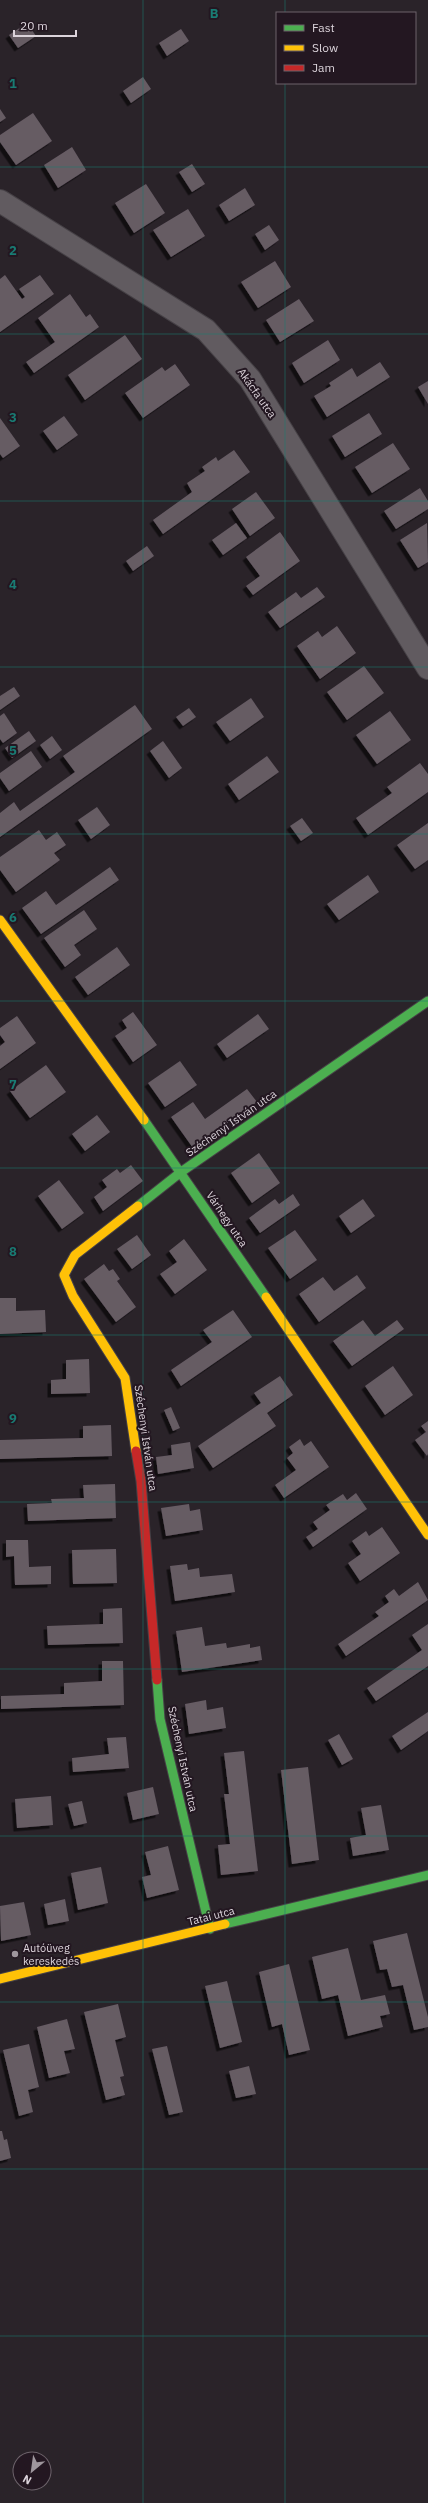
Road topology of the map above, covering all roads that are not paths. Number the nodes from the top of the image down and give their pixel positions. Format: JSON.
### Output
{"nodes":[{"id":1,"x":0,"y":201,"type":"edge"},
{"id":2,"x":428,"y":668,"type":"edge"},
{"id":3,"x":0,"y":920,"type":"edge"},
{"id":4,"x":428,"y":1001,"type":"edge"},
{"id":5,"x":181,"y":1172,"type":"junction"},
{"id":6,"x":428,"y":1535,"type":"edge"},
{"id":7,"x":428,"y":1875,"type":"edge"},
{"id":8,"x":210,"y":1929,"type":"junction"},
{"id":9,"x":0,"y":1980,"type":"edge"}],
"edges":[{"from":1,"to":2,"type":"street","name":"Akácfa utca"},
{"from":3,"to":5,"type":"street","name":"Várhegy utca"},
{"from":4,"to":5,"type":"street","name":"Széchenyi István utca"},
{"from":5,"to":6,"type":"street","name":"Várhegy utca"},
{"from":5,"to":8,"type":"street","name":"Széchenyi István utca"},
{"from":7,"to":8,"type":"street","name":"Tatai utca"},
{"from":8,"to":9,"type":"street","name":"Tatai utca"}]}
